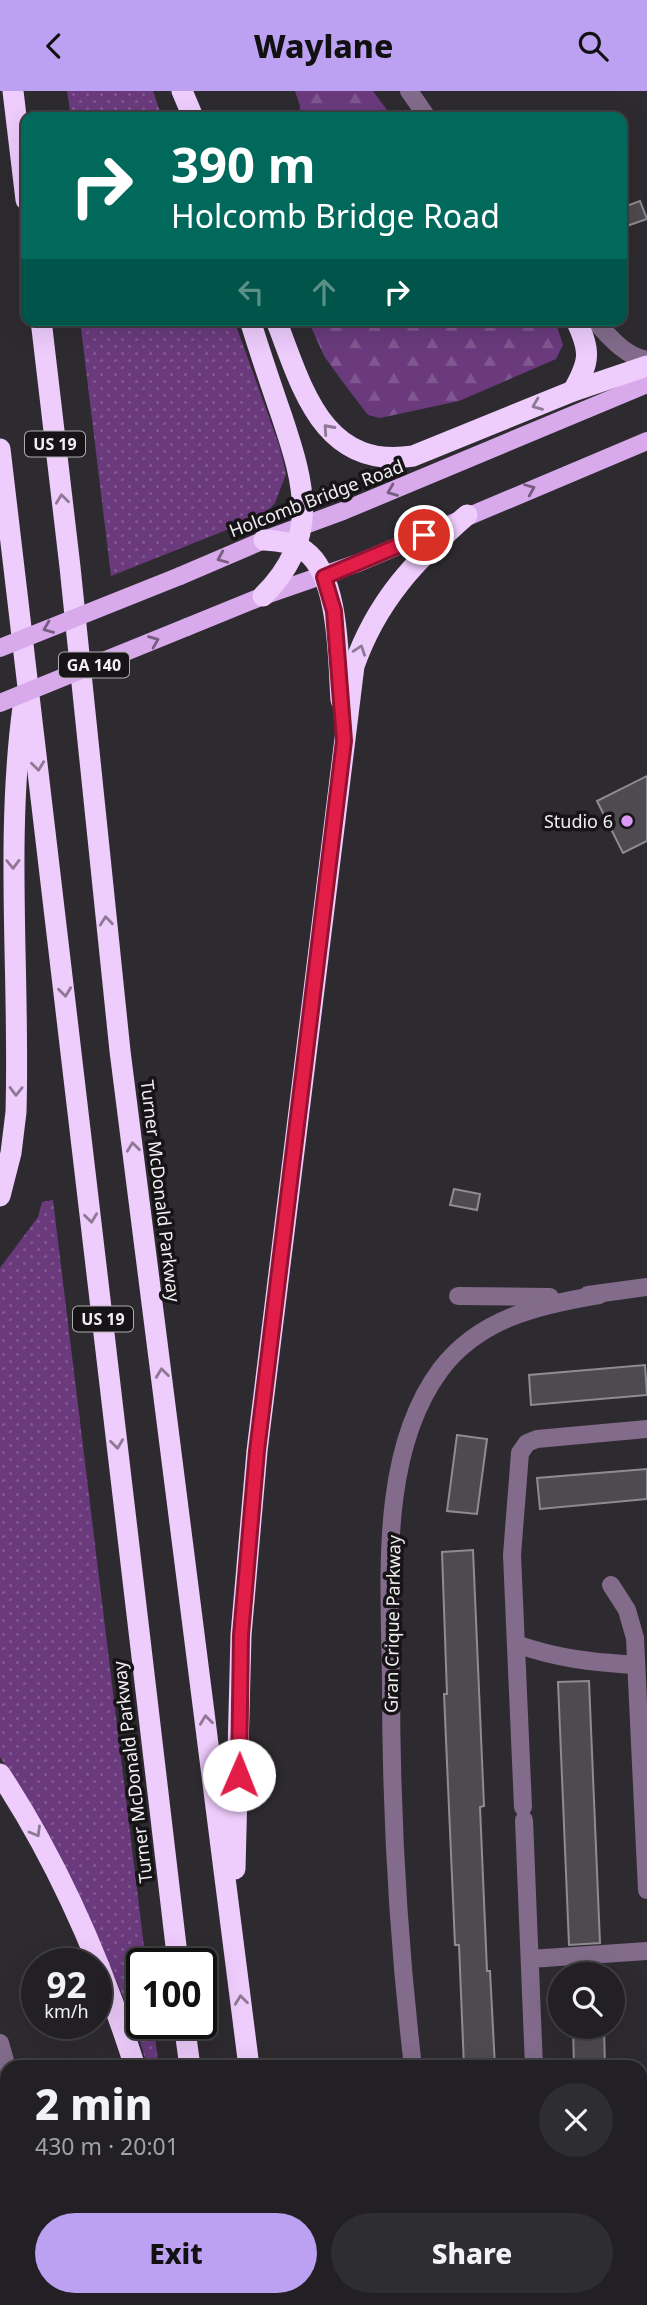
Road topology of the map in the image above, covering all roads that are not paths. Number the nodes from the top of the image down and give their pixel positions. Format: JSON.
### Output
{"nodes":[{"id":1,"x":13,"y":91,"type":"edge"},
{"id":2,"x":173,"y":91,"type":"edge"},
{"id":3,"x":182,"y":91,"type":"edge"},
{"id":4,"x":409,"y":91,"type":"edge"},
{"id":5,"x":180,"y":112,"type":"edge"},
{"id":6,"x":191,"y":112,"type":"edge"},
{"id":7,"x":424,"y":112,"type":"edge"},
{"id":8,"x":21,"y":158,"type":"edge"},
{"id":9,"x":42,"y":326,"type":"edge"},
{"id":10,"x":252,"y":326,"type":"edge"},
{"id":11,"x":278,"y":326,"type":"edge"},
{"id":12,"x":578,"y":326,"type":"edge"},
{"id":13,"x":600,"y":326,"type":"edge"},
{"id":14,"x":647,"y":360,"type":"edge"},
{"id":15,"x":647,"y":366,"type":"edge"},
{"id":16,"x":647,"y":384,"type":"edge"},
{"id":17,"x":573,"y":391,"type":"junction"},
{"id":18,"x":642,"y":445,"type":"edge"},
{"id":19,"x":0,"y":449,"type":"edge"},
{"id":20,"x":467,"y":515,"type":"junction"},
{"id":21,"x":300,"y":536,"type":"junction"},
{"id":22,"x":264,"y":540,"type":"joint"},
{"id":23,"x":324,"y":577,"type":"junction"},
{"id":24,"x":263,"y":596,"type":"junction"},
{"id":25,"x":0,"y":648,"type":"edge"},
{"id":26,"x":28,"y":674,"type":"junction"},
{"id":27,"x":0,"y":703,"type":"edge"},
{"id":28,"x":344,"y":741,"type":"junction"},
{"id":29,"x":0,"y":1196,"type":"edge"},
{"id":30,"x":647,"y":1287,"type":"edge"},
{"id":31,"x":598,"y":1295,"type":"junction"},
{"id":32,"x":458,"y":1296,"type":"dead end"},
{"id":33,"x":647,"y":1429,"type":"edge"},
{"id":34,"x":611,"y":1585,"type":"dead end"},
{"id":35,"x":516,"y":1644,"type":"junction"},
{"id":36,"x":636,"y":1665,"type":"junction"},
{"id":37,"x":644,"y":1748,"type":"edge"},
{"id":38,"x":0,"y":1774,"type":"edge"},
{"id":39,"x":647,"y":1890,"type":"edge"},
{"id":40,"x":233,"y":1933,"type":"junction"},
{"id":41,"x":175,"y":1948,"type":"edge"},
{"id":42,"x":647,"y":1951,"type":"edge"},
{"id":43,"x":530,"y":1959,"type":"junction"},
{"id":44,"x":186,"y":2039,"type":"edge"},
{"id":45,"x":0,"y":2043,"type":"edge"},
{"id":46,"x":5,"y":2060,"type":"edge"},
{"id":47,"x":133,"y":2060,"type":"edge"},
{"id":48,"x":189,"y":2060,"type":"edge"},
{"id":49,"x":248,"y":2060,"type":"edge"},
{"id":50,"x":412,"y":2060,"type":"edge"},
{"id":51,"x":534,"y":2060,"type":"edge"}],
"edges":[{"from":1,"to":8,"type":"highway"},
{"from":2,"to":5,"type":"highway"},
{"from":3,"to":6,"type":"highway"},
{"from":4,"to":7,"type":"street"},
{"from":40,"to":9,"type":"highway","name":"Turner McDonald Parkway","number":"US 19","one_way":true},
{"from":10,"to":21,"type":"highway"},
{"from":17,"to":11,"type":"highway","one_way":true},
{"from":12,"to":17,"type":"highway"},
{"from":13,"to":14,"type":"street"},
{"from":15,"to":17,"type":"highway"},
{"from":16,"to":21,"type":"main road","name":"Holcomb Bridge Road","one_way":true},
{"from":20,"to":18,"type":"main road","number":"GA 140","one_way":true},
{"from":19,"to":26,"type":"highway","name":"Turner McDonald Parkway","number":"US 19"},
{"from":20,"to":23,"type":"main road","number":"GA 140"},
{"from":28,"to":20,"type":"highway","one_way":true},
{"from":21,"to":22,"type":"highway"},
{"from":21,"to":23,"type":"highway"},
{"from":21,"to":24,"type":"highway"},
{"from":22,"to":25,"type":"main road","name":"Holcomb Bridge Road","one_way":true,"bridge":true},
{"from":23,"to":24,"type":"main road","number":"GA 140"},
{"from":23,"to":28,"type":"highway"},
{"from":27,"to":24,"type":"main road","number":"GA 140","one_way":true,"bridge":true},
{"from":26,"to":29,"type":"highway","one_way":true},
{"from":26,"to":41,"type":"highway","name":"Turner McDonald Parkway","number":"US 19","one_way":true},
{"from":28,"to":40,"type":"highway"},
{"from":30,"to":31,"type":"street"},
{"from":31,"to":32,"type":"street"},
{"from":31,"to":50,"type":"street","name":"Gran Crique Parkway"},
{"from":33,"to":35,"type":"street"},
{"from":34,"to":36,"type":"street"},
{"from":35,"to":36,"type":"street"},
{"from":35,"to":43,"type":"street"},
{"from":36,"to":37,"type":"street"},
{"from":37,"to":39,"type":"street"},
{"from":38,"to":47,"type":"highway","one_way":true},
{"from":49,"to":40,"type":"highway","name":"Turner McDonald Parkway","number":"US 19","one_way":true},
{"from":42,"to":43,"type":"street"},
{"from":43,"to":51,"type":"street"},
{"from":44,"to":48,"type":"highway"},
{"from":45,"to":46,"type":"street"}]}
